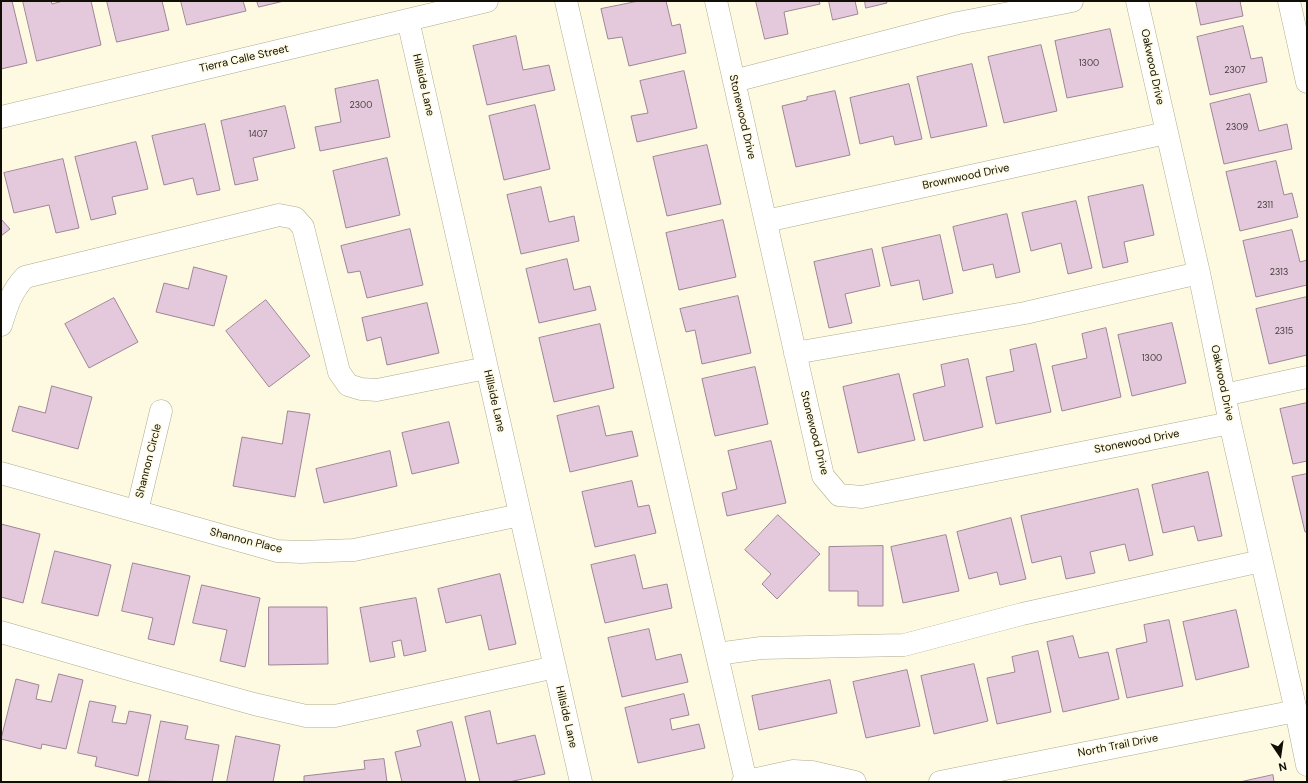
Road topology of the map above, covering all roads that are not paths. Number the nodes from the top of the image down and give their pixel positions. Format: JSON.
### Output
{"nodes":[{"id":1,"x":487,"y":1,"type":"edge"},
{"id":2,"x":566,"y":1,"type":"edge"},
{"id":3,"x":716,"y":1,"type":"edge"},
{"id":4,"x":1072,"y":1,"type":"edge"},
{"id":5,"x":1137,"y":1,"type":"edge"},
{"id":6,"x":1289,"y":1,"type":"edge"},
{"id":7,"x":408,"y":20,"type":"junction"},
{"id":8,"x":734,"y":81,"type":"junction"},
{"id":9,"x":1307,"y":82,"type":"edge"},
{"id":10,"x":1,"y":117,"type":"edge"},
{"id":11,"x":1166,"y":133,"type":"junction"},
{"id":12,"x":766,"y":222,"type":"junction"},
{"id":13,"x":1198,"y":272,"type":"junction"},
{"id":14,"x":1,"y":325,"type":"edge"},
{"id":15,"x":795,"y":353,"type":"junction"},
{"id":16,"x":486,"y":368,"type":"junction"},
{"id":17,"x":1307,"y":377,"type":"edge"},
{"id":18,"x":1224,"y":395,"type":"junction"},
{"id":19,"x":161,"y":411,"type":"dead end"},
{"id":20,"x":1230,"y":423,"type":"junction"},
{"id":21,"x":1,"y":473,"type":"edge"},
{"id":22,"x":137,"y":511,"type":"junction"},
{"id":23,"x":520,"y":515,"type":"junction"},
{"id":24,"x":1261,"y":561,"type":"junction"},
{"id":25,"x":1,"y":632,"type":"edge"},
{"id":26,"x":717,"y":654,"type":"junction"},
{"id":27,"x":555,"y":667,"type":"junction"},
{"id":28,"x":1296,"y":711,"type":"junction"},
{"id":29,"x":1307,"y":765,"type":"edge"},
{"id":30,"x":581,"y":782,"type":"edge"},
{"id":31,"x":744,"y":782,"type":"edge"},
{"id":32,"x":855,"y":782,"type":"edge"},
{"id":33,"x":940,"y":782,"type":"edge"}],
"edges":[{"from":1,"to":7,"type":"street","name":"Tierra Calle Street"},
{"from":2,"to":26,"type":"street"},
{"from":3,"to":8,"type":"street","name":"Stonewood Drive"},
{"from":4,"to":8,"type":"street"},
{"from":5,"to":11,"type":"street","name":"Oakwood Drive"},
{"from":6,"to":9,"type":"street"},
{"from":7,"to":10,"type":"street","name":"Tierra Calle Street"},
{"from":7,"to":16,"type":"street","name":"Hillside Lane"},
{"from":8,"to":12,"type":"street","name":"Stonewood Drive"},
{"from":11,"to":12,"type":"street","name":"Brownwood Drive"},
{"from":11,"to":13,"type":"street","name":"Oakwood Drive"},
{"from":12,"to":15,"type":"street","name":"Stonewood Drive"},
{"from":13,"to":15,"type":"street"},
{"from":13,"to":18,"type":"street","name":"Oakwood Drive"},
{"from":14,"to":16,"type":"street"},
{"from":15,"to":20,"type":"street","name":"Stonewood Drive"},
{"from":16,"to":23,"type":"street","name":"Hillside Lane"},
{"from":17,"to":18,"type":"street"},
{"from":18,"to":20,"type":"street","name":"Oakwood Drive"},
{"from":19,"to":22,"type":"street","name":"Shannon Circle"},
{"from":20,"to":24,"type":"street","name":"Oakwood Drive"},
{"from":21,"to":22,"type":"street","name":"Shannon Place"},
{"from":22,"to":23,"type":"street","name":"Shannon Place"},
{"from":23,"to":27,"type":"street","name":"Hillside Lane"},
{"from":24,"to":26,"type":"street"},
{"from":24,"to":28,"type":"street","name":"Oakwood Drive"},
{"from":25,"to":27,"type":"street"},
{"from":26,"to":31,"type":"street"},
{"from":27,"to":30,"type":"street","name":"Hillside Lane"},
{"from":28,"to":29,"type":"street","name":"Oakwood Drive"},
{"from":28,"to":33,"type":"street","name":"North Trail Drive"},
{"from":31,"to":32,"type":"street"}]}
